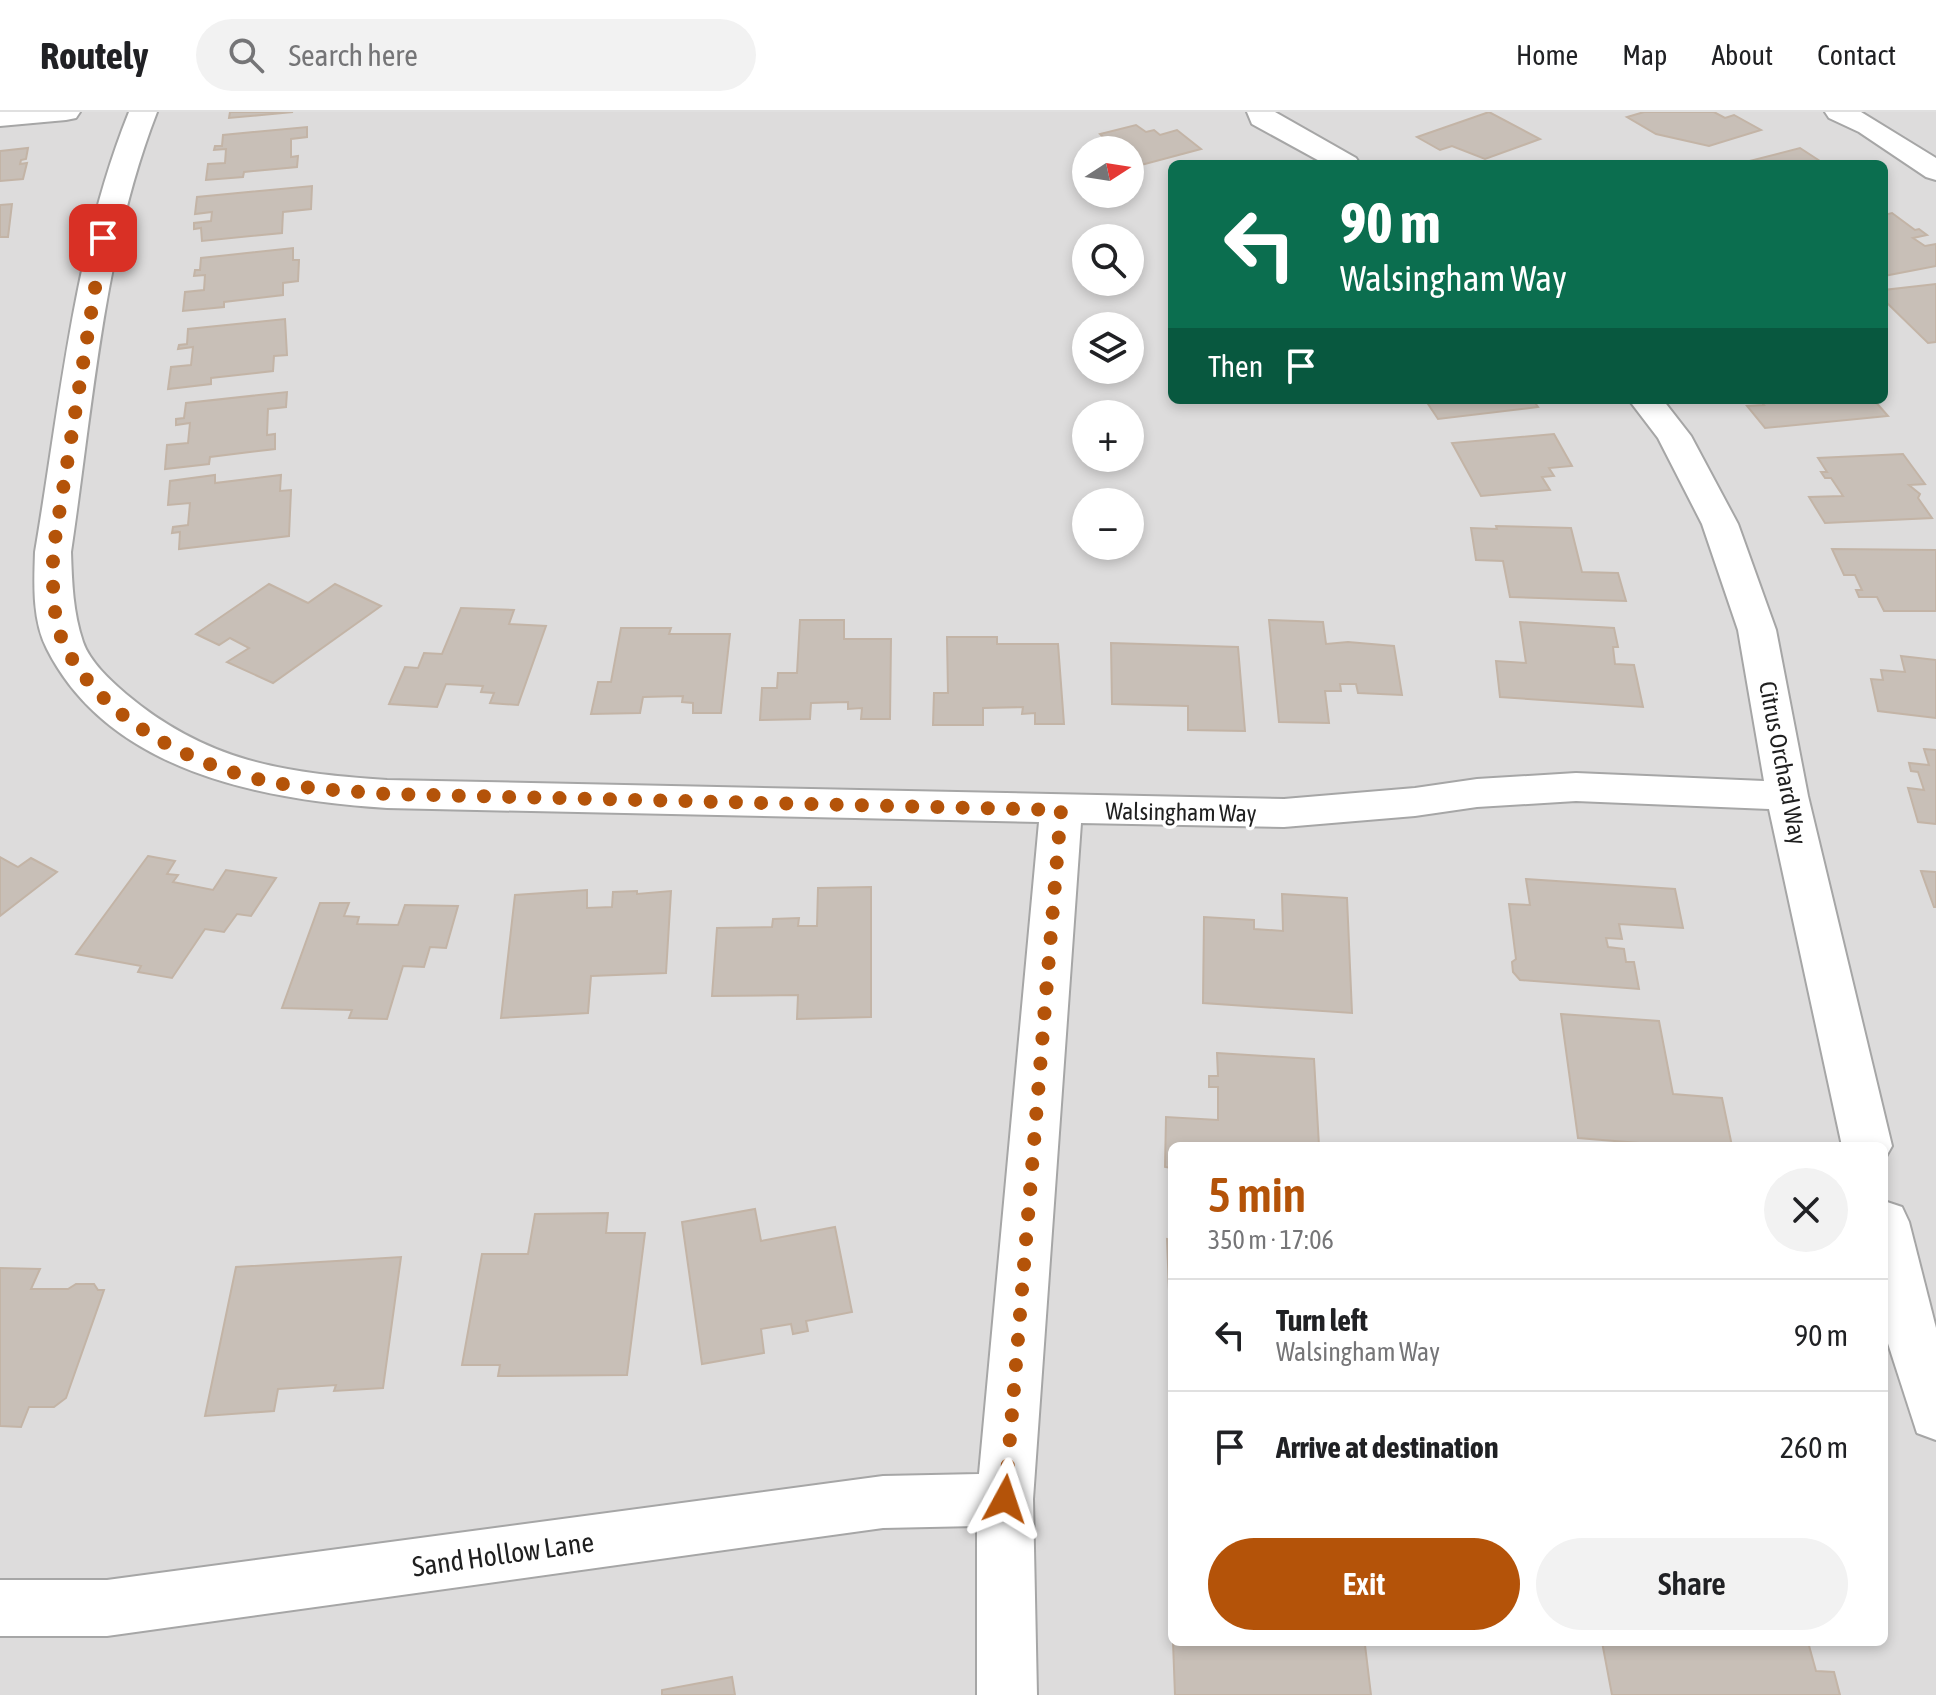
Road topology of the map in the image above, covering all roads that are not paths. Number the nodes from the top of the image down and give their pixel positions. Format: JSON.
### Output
{"nodes":[{"id":1,"x":66,"y":112,"type":"edge"},
{"id":2,"x":143,"y":112,"type":"edge"},
{"id":3,"x":1261,"y":112,"type":"edge"},
{"id":4,"x":1839,"y":112,"type":"edge"},
{"id":5,"x":0,"y":118,"type":"edge"},
{"id":6,"x":1339,"y":160,"type":"edge"},
{"id":7,"x":1936,"y":171,"type":"edge"},
{"id":8,"x":1649,"y":404,"type":"edge"},
{"id":9,"x":1787,"y":796,"type":"junction"},
{"id":10,"x":1061,"y":810,"type":"junction"},
{"id":11,"x":1866,"y":1142,"type":"edge"},
{"id":12,"x":1888,"y":1239,"type":"edge"},
{"id":13,"x":1936,"y":1416,"type":"edge"},
{"id":14,"x":1005,"y":1499,"type":"junction"},
{"id":15,"x":0,"y":1608,"type":"edge"},
{"id":16,"x":1007,"y":1695,"type":"edge"}],
"edges":[{"from":1,"to":5,"type":"street"},
{"from":2,"to":10,"type":"street","name":"Walsingham Way"},
{"from":3,"to":6,"type":"street"},
{"from":4,"to":7,"type":"street"},
{"from":8,"to":9,"type":"street","name":"Citrus Orchard Way"},
{"from":9,"to":10,"type":"street","name":"Walsingham Way"},
{"from":9,"to":11,"type":"street","name":"Citrus Orchard Way"},
{"from":10,"to":14,"type":"street"},
{"from":12,"to":13,"type":"street"},
{"from":14,"to":15,"type":"street","name":"Sand Hollow Lane"},
{"from":14,"to":16,"type":"street"}]}
